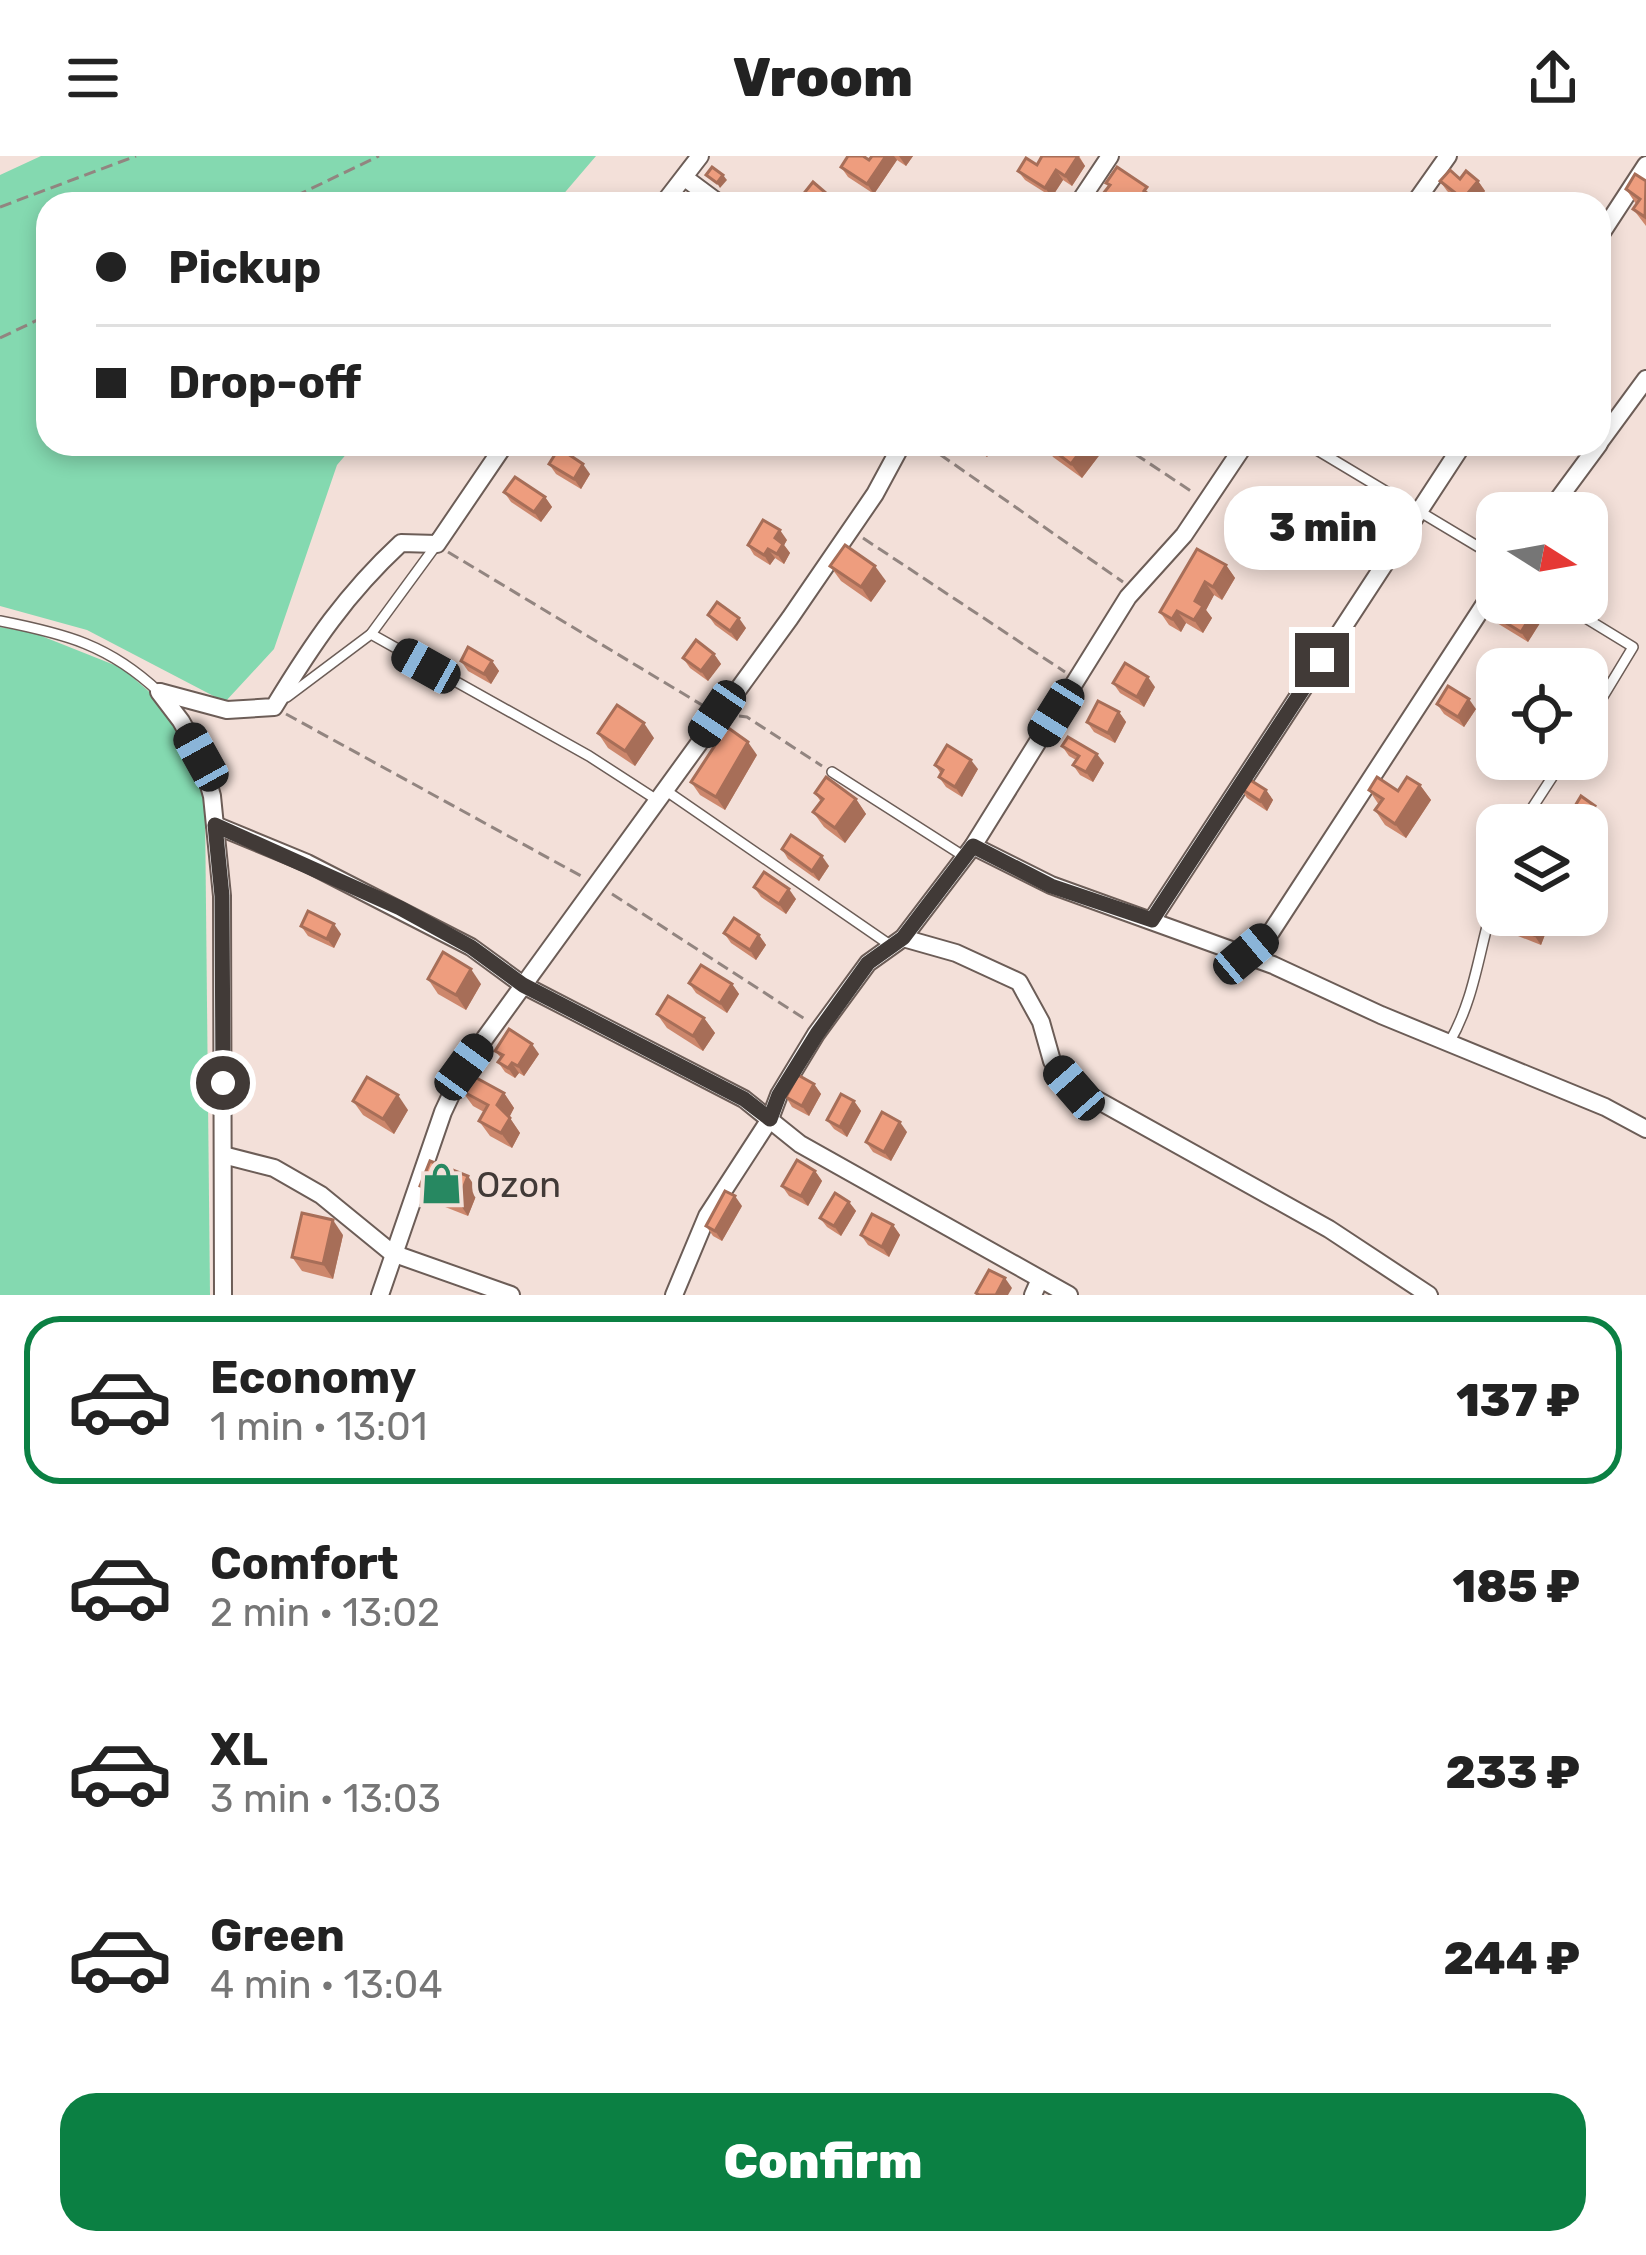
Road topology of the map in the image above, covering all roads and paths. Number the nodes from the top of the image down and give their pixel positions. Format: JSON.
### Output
{"nodes":[{"id":1,"x":136,"y":156,"type":"edge"},
{"id":2,"x":379,"y":156,"type":"edge"},
{"id":3,"x":700,"y":156,"type":"edge"},
{"id":4,"x":1448,"y":156,"type":"edge"},
{"id":5,"x":1103,"y":159,"type":"edge"},
{"id":6,"x":1645,"y":162,"type":"edge"},
{"id":7,"x":685,"y":178,"type":"junction"},
{"id":8,"x":38,"y":192,"type":"edge"},
{"id":9,"x":304,"y":192,"type":"edge"},
{"id":10,"x":673,"y":192,"type":"edge"},
{"id":11,"x":704,"y":192,"type":"edge"},
{"id":12,"x":1085,"y":192,"type":"edge"},
{"id":13,"x":1422,"y":192,"type":"edge"},
{"id":14,"x":36,"y":193,"type":"edge"},
{"id":15,"x":0,"y":206,"type":"edge"},
{"id":16,"x":1611,"y":217,"type":"edge"},
{"id":17,"x":36,"y":321,"type":"edge"},
{"id":18,"x":0,"y":338,"type":"edge"},
{"id":19,"x":1646,"y":379,"type":"edge"},
{"id":20,"x":1611,"y":427,"type":"edge"},
{"id":21,"x":497,"y":456,"type":"edge"},
{"id":22,"x":895,"y":456,"type":"edge"},
{"id":23,"x":942,"y":456,"type":"edge"},
{"id":24,"x":1138,"y":456,"type":"edge"},
{"id":25,"x":1237,"y":456,"type":"edge"},
{"id":26,"x":1326,"y":456,"type":"edge"},
{"id":27,"x":1455,"y":456,"type":"edge"},
{"id":28,"x":1590,"y":456,"type":"edge"},
{"id":29,"x":1564,"y":492,"type":"edge"},
{"id":30,"x":1205,"y":501,"type":"junction"},
{"id":31,"x":1420,"y":511,"type":"junction"},
{"id":32,"x":851,"y":529,"type":"junction"},
{"id":33,"x":437,"y":544,"type":"junction"},
{"id":34,"x":1476,"y":545,"type":"edge"},
{"id":35,"x":1134,"y":591,"type":"junction"},
{"id":36,"x":1476,"y":617,"type":"edge"},
{"id":37,"x":0,"y":621,"type":"edge"},
{"id":38,"x":1595,"y":624,"type":"edge"},
{"id":39,"x":371,"y":634,"type":"junction"},
{"id":40,"x":1076,"y":680,"type":"junction"},
{"id":41,"x":1608,"y":688,"type":"edge"},
{"id":42,"x":159,"y":692,"type":"junction"},
{"id":43,"x":274,"y":707,"type":"junction"},
{"id":44,"x":717,"y":714,"type":"junction"},
{"id":45,"x":832,"y":772,"type":"joint"},
{"id":46,"x":662,"y":795,"type":"junction"},
{"id":47,"x":215,"y":825,"type":"junction"},
{"id":48,"x":969,"y":852,"type":"junction"},
{"id":49,"x":597,"y":884,"type":"junction"},
{"id":50,"x":1152,"y":920,"type":"junction"},
{"id":51,"x":1484,"y":936,"type":"edge"},
{"id":52,"x":897,"y":942,"type":"junction"},
{"id":53,"x":1246,"y":954,"type":"junction"},
{"id":54,"x":523,"y":985,"type":"junction"},
{"id":55,"x":820,"y":1029,"type":"junction"},
{"id":56,"x":1449,"y":1043,"type":"junction"},
{"id":57,"x":770,"y":1119,"type":"junction"},
{"id":58,"x":1646,"y":1130,"type":"edge"},
{"id":59,"x":223,"y":1155,"type":"junction"},
{"id":60,"x":392,"y":1252,"type":"junction"},
{"id":61,"x":1036,"y":1287,"type":"edge"},
{"id":62,"x":223,"y":1295,"type":"edge"},
{"id":63,"x":380,"y":1295,"type":"edge"},
{"id":64,"x":511,"y":1295,"type":"edge"},
{"id":65,"x":674,"y":1295,"type":"edge"},
{"id":66,"x":1069,"y":1295,"type":"edge"},
{"id":67,"x":1429,"y":1295,"type":"edge"}],
"edges":[{"from":1,"to":8,"type":"path"},
{"from":2,"to":9,"type":"path"},
{"from":3,"to":7,"type":"street"},
{"from":4,"to":13,"type":"street"},
{"from":5,"to":12,"type":"street"},
{"from":6,"to":16,"type":"street"},
{"from":7,"to":10,"type":"street"},
{"from":7,"to":11,"type":"street"},
{"from":14,"to":15,"type":"path"},
{"from":17,"to":18,"type":"path"},
{"from":19,"to":20,"type":"street"},
{"from":21,"to":33,"type":"street"},
{"from":22,"to":32,"type":"street"},
{"from":23,"to":35,"type":"path"},
{"from":24,"to":30,"type":"path"},
{"from":25,"to":30,"type":"street"},
{"from":26,"to":31,"type":"lane"},
{"from":27,"to":31,"type":"street"},
{"from":28,"to":29,"type":"street"},
{"from":30,"to":35,"type":"street"},
{"from":31,"to":34,"type":"lane"},
{"from":31,"to":50,"type":"street"},
{"from":32,"to":40,"type":"path"},
{"from":32,"to":44,"type":"street"},
{"from":33,"to":39,"type":"lane"},
{"from":33,"to":43,"type":"street"},
{"from":33,"to":44,"type":"path"},
{"from":35,"to":40,"type":"street"},
{"from":36,"to":53,"type":"street"},
{"from":37,"to":42,"type":"lane"},
{"from":38,"to":41,"type":"lane"},
{"from":39,"to":43,"type":"lane"},
{"from":39,"to":46,"type":"lane"},
{"from":40,"to":48,"type":"street"},
{"from":42,"to":43,"type":"street"},
{"from":42,"to":47,"type":"street"},
{"from":43,"to":49,"type":"path"},
{"from":44,"to":45,"type":"path"},
{"from":44,"to":46,"type":"street"},
{"from":45,"to":48,"type":"lane"},
{"from":46,"to":49,"type":"street"},
{"from":46,"to":52,"type":"lane"},
{"from":47,"to":54,"type":"street"},
{"from":47,"to":59,"type":"street"},
{"from":48,"to":50,"type":"street"},
{"from":48,"to":52,"type":"street"},
{"from":49,"to":54,"type":"street"},
{"from":49,"to":55,"type":"path"},
{"from":50,"to":53,"type":"street"},
{"from":51,"to":56,"type":"lane"},
{"from":52,"to":55,"type":"street"},
{"from":52,"to":67,"type":"street"},
{"from":53,"to":56,"type":"street"},
{"from":54,"to":57,"type":"street"},
{"from":54,"to":60,"type":"street"},
{"from":55,"to":57,"type":"street"},
{"from":56,"to":58,"type":"street"},
{"from":57,"to":61,"type":"street"},
{"from":57,"to":65,"type":"street"},
{"from":59,"to":60,"type":"street"},
{"from":59,"to":62,"type":"street"},
{"from":60,"to":63,"type":"street"},
{"from":60,"to":64,"type":"street"},
{"from":61,"to":66,"type":"street"}]}
